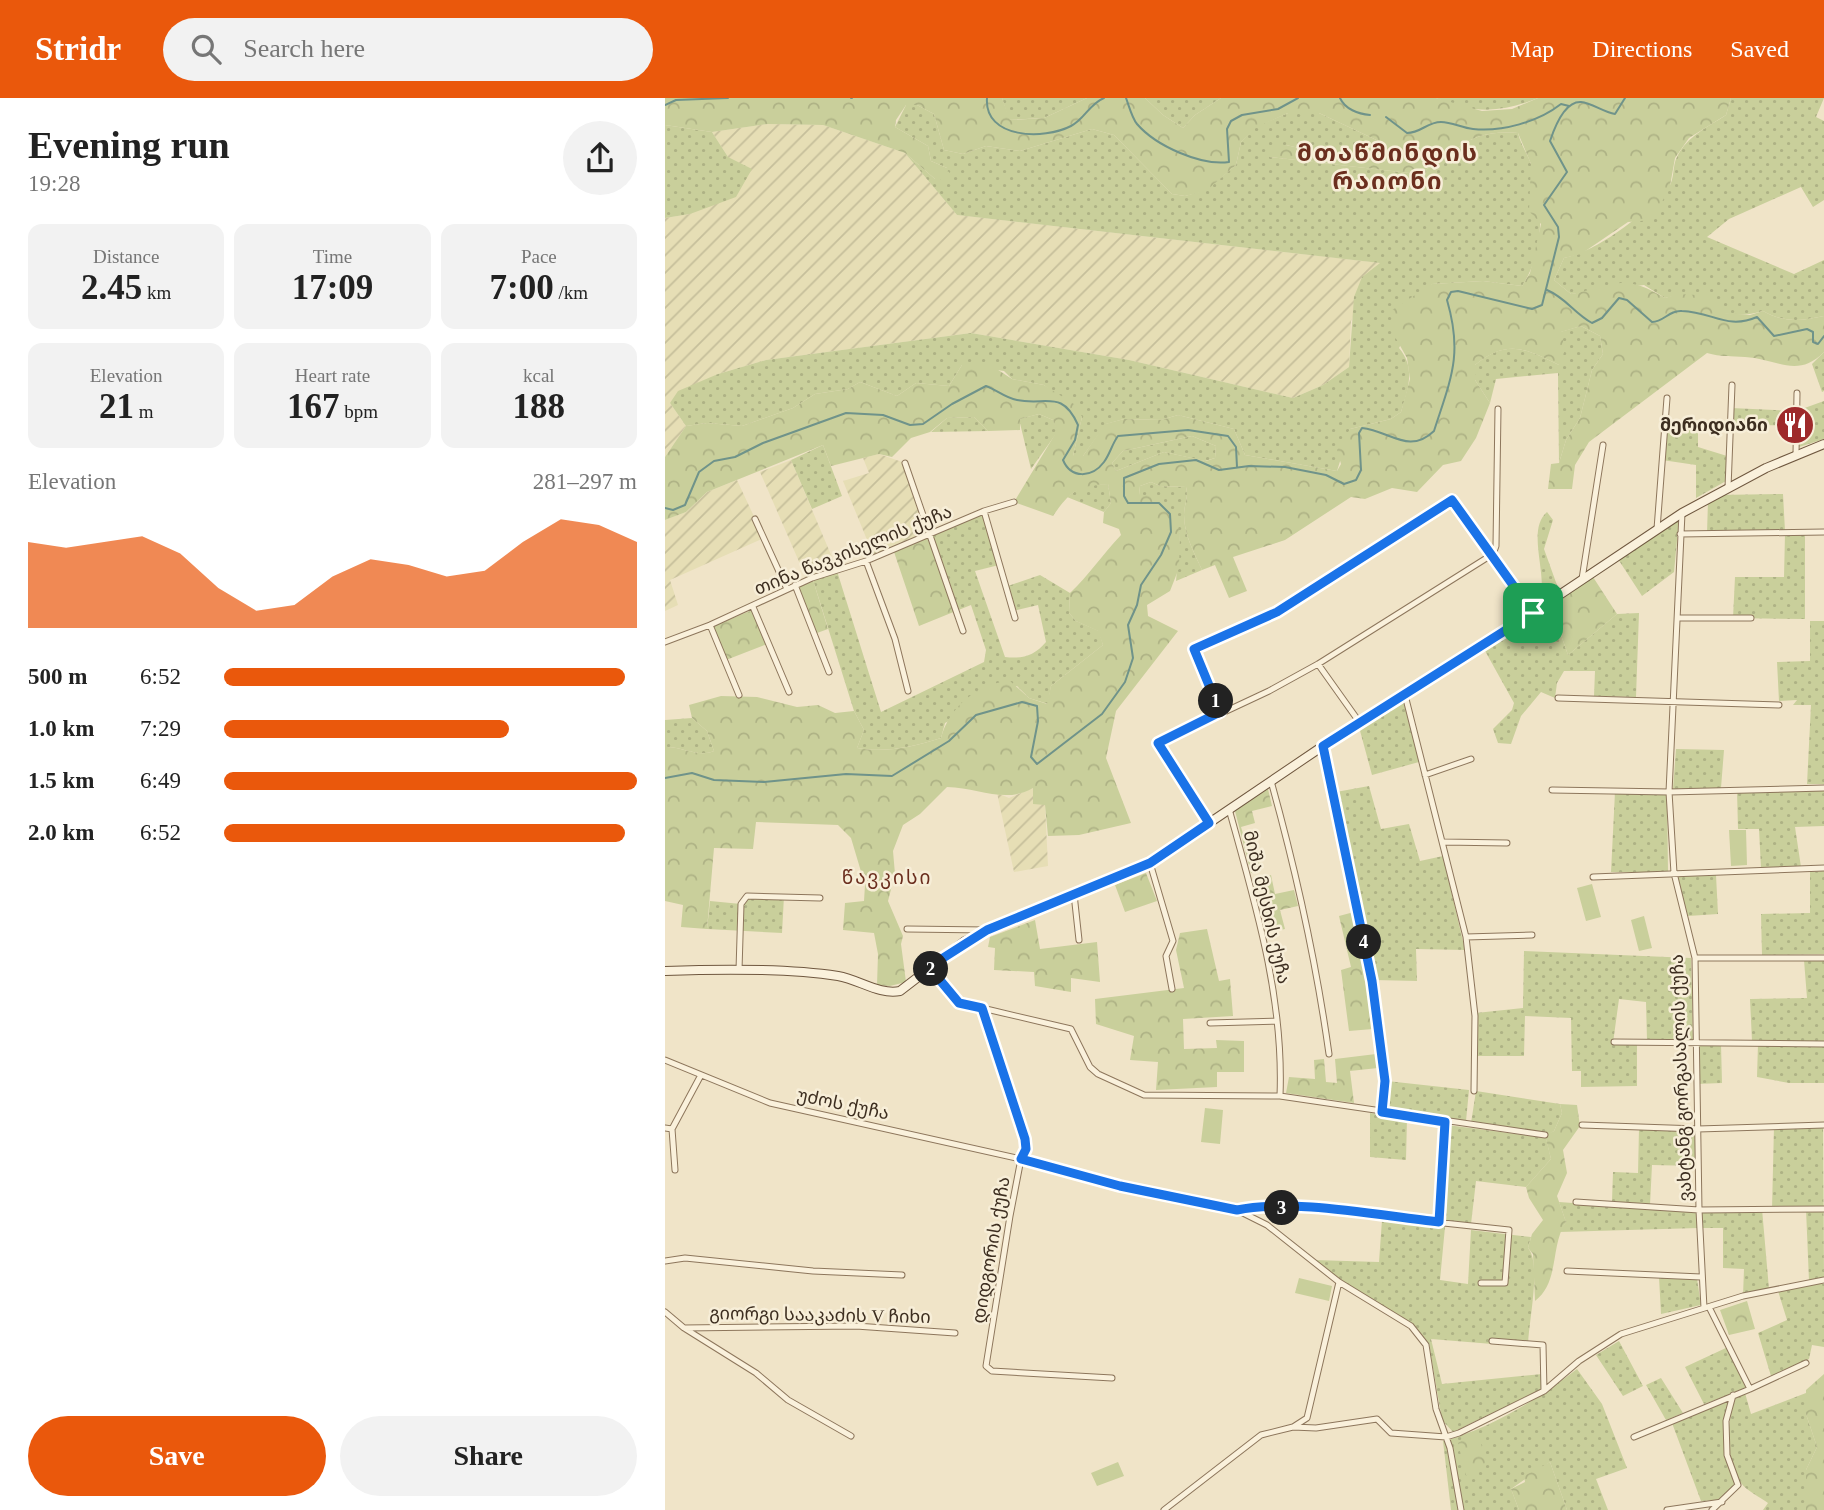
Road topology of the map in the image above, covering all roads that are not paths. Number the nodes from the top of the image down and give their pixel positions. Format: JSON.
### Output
{"nodes":[{"id":1,"x":1732,"y":385,"type":"dead end"},
{"id":2,"x":1797,"y":393,"type":"dead end"},
{"id":3,"x":1667,"y":398,"type":"dead end"},
{"id":4,"x":1498,"y":409,"type":"dead end"},
{"id":5,"x":1824,"y":444,"type":"edge"},
{"id":6,"x":1603,"y":445,"type":"dead end"},
{"id":7,"x":1796,"y":454,"type":"junction"},
{"id":8,"x":905,"y":463,"type":"dead end"},
{"id":9,"x":1728,"y":488,"type":"junction"},
{"id":10,"x":1014,"y":502,"type":"dead end"},
{"id":11,"x":984,"y":511,"type":"junction"},
{"id":12,"x":1682,"y":513,"type":"junction"},
{"id":13,"x":755,"y":519,"type":"dead end"},
{"id":14,"x":1657,"y":529,"type":"junction"},
{"id":15,"x":1824,"y":531,"type":"edge"},
{"id":16,"x":932,"y":534,"type":"junction"},
{"id":17,"x":1680,"y":534,"type":"junction"},
{"id":18,"x":1493,"y":554,"type":"junction"},
{"id":19,"x":866,"y":561,"type":"junction"},
{"id":20,"x":1582,"y":579,"type":"junction"},
{"id":21,"x":795,"y":585,"type":"junction"},
{"id":22,"x":787,"y":589,"type":"junction"},
{"id":23,"x":753,"y":607,"type":"junction"},
{"id":24,"x":1533,"y":613,"type":"junction"},
{"id":25,"x":1015,"y":618,"type":"dead end"},
{"id":26,"x":1677,"y":618,"type":"junction"},
{"id":27,"x":1751,"y":618,"type":"dead end"},
{"id":28,"x":710,"y":625,"type":"junction"},
{"id":29,"x":963,"y":631,"type":"dead end"},
{"id":30,"x":665,"y":642,"type":"edge"},
{"id":31,"x":1318,"y":664,"type":"junction"},
{"id":32,"x":829,"y":672,"type":"dead end"},
{"id":33,"x":908,"y":691,"type":"dead end"},
{"id":34,"x":789,"y":692,"type":"dead end"},
{"id":35,"x":739,"y":695,"type":"dead end"},
{"id":36,"x":1405,"y":695,"type":"junction"},
{"id":37,"x":1558,"y":698,"type":"dead end"},
{"id":38,"x":1674,"y":704,"type":"junction"},
{"id":39,"x":1779,"y":705,"type":"dead end"},
{"id":40,"x":1220,"y":712,"type":"junction"},
{"id":41,"x":1360,"y":723,"type":"junction"},
{"id":42,"x":1323,"y":746,"type":"junction"},
{"id":43,"x":1471,"y":760,"type":"dead end"},
{"id":44,"x":1425,"y":775,"type":"junction"},
{"id":45,"x":1271,"y":781,"type":"junction"},
{"id":46,"x":1824,"y":788,"type":"edge"},
{"id":47,"x":1552,"y":790,"type":"dead end"},
{"id":48,"x":1669,"y":792,"type":"junction"},
{"id":49,"x":1229,"y":808,"type":"junction"},
{"id":50,"x":1209,"y":823,"type":"junction"},
{"id":51,"x":1444,"y":842,"type":"junction"},
{"id":52,"x":1507,"y":843,"type":"dead end"},
{"id":53,"x":1150,"y":863,"type":"junction"},
{"id":54,"x":1824,"y":869,"type":"edge"},
{"id":55,"x":1674,"y":873,"type":"junction"},
{"id":56,"x":1593,"y":877,"type":"dead end"},
{"id":57,"x":1074,"y":894,"type":"junction"},
{"id":58,"x":821,"y":898,"type":"dead end"},
{"id":59,"x":907,"y":929,"type":"dead end"},
{"id":60,"x":987,"y":930,"type":"junction"},
{"id":61,"x":1532,"y":935,"type":"dead end"},
{"id":62,"x":1466,"y":937,"type":"junction"},
{"id":63,"x":1079,"y":940,"type":"dead end"},
{"id":64,"x":1695,"y":958,"type":"junction"},
{"id":65,"x":1824,"y":958,"type":"edge"},
{"id":66,"x":929,"y":967,"type":"junction"},
{"id":67,"x":739,"y":970,"type":"junction"},
{"id":68,"x":665,"y":971,"type":"edge"},
{"id":69,"x":1172,"y":989,"type":"dead end"},
{"id":70,"x":982,"y":1008,"type":"junction"},
{"id":71,"x":1277,"y":1021,"type":"junction"},
{"id":72,"x":1210,"y":1023,"type":"dead end"},
{"id":73,"x":1614,"y":1042,"type":"dead end"},
{"id":74,"x":1697,"y":1043,"type":"junction"},
{"id":75,"x":1824,"y":1044,"type":"edge"},
{"id":76,"x":1329,"y":1054,"type":"dead end"},
{"id":77,"x":665,"y":1060,"type":"edge"},
{"id":78,"x":701,"y":1075,"type":"junction"},
{"id":79,"x":1473,"y":1091,"type":"dead end"},
{"id":80,"x":1280,"y":1096,"type":"junction"},
{"id":81,"x":1382,"y":1112,"type":"junction"},
{"id":82,"x":1445,"y":1122,"type":"junction"},
{"id":83,"x":1582,"y":1125,"type":"dead end"},
{"id":84,"x":1824,"y":1125,"type":"edge"},
{"id":85,"x":669,"y":1128,"type":"edge"},
{"id":86,"x":1698,"y":1129,"type":"junction"},
{"id":87,"x":1545,"y":1135,"type":"dead end"},
{"id":88,"x":1021,"y":1159,"type":"junction"},
{"id":89,"x":675,"y":1170,"type":"dead end"},
{"id":90,"x":1576,"y":1202,"type":"dead end"},
{"id":91,"x":1824,"y":1209,"type":"edge"},
{"id":92,"x":1237,"y":1210,"type":"junction"},
{"id":93,"x":1699,"y":1210,"type":"junction"},
{"id":94,"x":1439,"y":1222,"type":"junction"},
{"id":95,"x":665,"y":1261,"type":"edge"},
{"id":96,"x":1567,"y":1270,"type":"dead end"},
{"id":97,"x":902,"y":1275,"type":"dead end"},
{"id":98,"x":1701,"y":1277,"type":"junction"},
{"id":99,"x":1824,"y":1280,"type":"edge"},
{"id":100,"x":1339,"y":1282,"type":"junction"},
{"id":101,"x":1481,"y":1283,"type":"dead end"},
{"id":102,"x":1706,"y":1307,"type":"junction"},
{"id":103,"x":665,"y":1312,"type":"edge"},
{"id":104,"x":684,"y":1328,"type":"junction"},
{"id":105,"x":955,"y":1333,"type":"dead end"},
{"id":106,"x":1492,"y":1341,"type":"dead end"},
{"id":107,"x":1806,"y":1363,"type":"dead end"},
{"id":108,"x":1112,"y":1378,"type":"dead end"},
{"id":109,"x":1750,"y":1389,"type":"junction"},
{"id":110,"x":1543,"y":1391,"type":"junction"},
{"id":111,"x":1733,"y":1395,"type":"junction"},
{"id":112,"x":1293,"y":1427,"type":"junction"},
{"id":113,"x":851,"y":1436,"type":"dead end"},
{"id":114,"x":1446,"y":1437,"type":"junction"},
{"id":115,"x":1634,"y":1437,"type":"dead end"},
{"id":116,"x":1722,"y":1502,"type":"junction"},
{"id":117,"x":1164,"y":1510,"type":"edge"},
{"id":118,"x":1461,"y":1510,"type":"edge"},
{"id":119,"x":1667,"y":1510,"type":"edge"},
{"id":120,"x":1712,"y":1510,"type":"edge"}],
"edges":[{"from":1,"to":9,"type":"street"},
{"from":2,"to":7,"type":"street"},
{"from":3,"to":14,"type":"street"},
{"from":4,"to":18,"type":"street"},
{"from":5,"to":7,"type":"street"},
{"from":6,"to":20,"type":"street"},
{"from":7,"to":9,"type":"street"},
{"from":8,"to":16,"type":"street"},
{"from":9,"to":12,"type":"street"},
{"from":10,"to":11,"type":"street","name":"თინა წავკისელის ქუჩა"},
{"from":11,"to":16,"type":"street","name":"თინა წავკისელის ქუჩა"},
{"from":11,"to":25,"type":"street"},
{"from":12,"to":14,"type":"street"},
{"from":12,"to":17,"type":"street","name":"ვახტანგ გორგასალის ქუჩა"},
{"from":13,"to":22,"type":"street"},
{"from":14,"to":20,"type":"street"},
{"from":15,"to":17,"type":"street"},
{"from":16,"to":19,"type":"street","name":"თინა წავკისელის ქუჩა"},
{"from":16,"to":29,"type":"street"},
{"from":17,"to":26,"type":"street","name":"ვახტანგ გორგასალის ქუჩა"},
{"from":18,"to":24,"type":"street"},
{"from":18,"to":31,"type":"street"},
{"from":18,"to":40,"type":"street"},
{"from":19,"to":21,"type":"street","name":"თინა წავკისელის ქუჩა"},
{"from":19,"to":33,"type":"street"},
{"from":20,"to":24,"type":"street"},
{"from":21,"to":22,"type":"street","name":"თინა წავკისელის ქუჩა"},
{"from":21,"to":32,"type":"street"},
{"from":22,"to":23,"type":"street","name":"თინა წავკისელის ქუჩა"},
{"from":23,"to":28,"type":"street","name":"თინა წავკისელის ქუჩა"},
{"from":23,"to":34,"type":"street"},
{"from":24,"to":36,"type":"street"},
{"from":26,"to":27,"type":"street"},
{"from":26,"to":38,"type":"street","name":"ვახტანგ გორგასალის ქუჩა"},
{"from":28,"to":30,"type":"street","name":"თინა წავკისელის ქუჩა"},
{"from":28,"to":35,"type":"street"},
{"from":31,"to":40,"type":"street"},
{"from":31,"to":41,"type":"street"},
{"from":36,"to":41,"type":"street"},
{"from":36,"to":44,"type":"street"},
{"from":37,"to":38,"type":"street"},
{"from":38,"to":39,"type":"street"},
{"from":38,"to":48,"type":"street","name":"ვახტანგ გორგასალის ქუჩა"},
{"from":40,"to":50,"type":"street"},
{"from":41,"to":42,"type":"street"},
{"from":42,"to":45,"type":"street"},
{"from":42,"to":81,"type":"street"},
{"from":43,"to":44,"type":"street"},
{"from":44,"to":51,"type":"street"},
{"from":45,"to":49,"type":"street"},
{"from":45,"to":76,"type":"street"},
{"from":46,"to":48,"type":"street"},
{"from":47,"to":48,"type":"street"},
{"from":48,"to":55,"type":"street","name":"ვახტანგ გორგასალის ქუჩა"},
{"from":49,"to":50,"type":"street"},
{"from":49,"to":71,"type":"street","name":"მიშა მესხის ქუჩა"},
{"from":50,"to":53,"type":"street"},
{"from":51,"to":52,"type":"street"},
{"from":51,"to":62,"type":"street"},
{"from":53,"to":57,"type":"street"},
{"from":53,"to":69,"type":"street"},
{"from":54,"to":55,"type":"street"},
{"from":55,"to":56,"type":"street"},
{"from":55,"to":64,"type":"street","name":"ვახტანგ გორგასალის ქუჩა"},
{"from":57,"to":60,"type":"street"},
{"from":57,"to":63,"type":"street"},
{"from":58,"to":67,"type":"street"},
{"from":59,"to":60,"type":"street"},
{"from":60,"to":66,"type":"street"},
{"from":61,"to":62,"type":"street"},
{"from":62,"to":79,"type":"street"},
{"from":64,"to":65,"type":"street"},
{"from":64,"to":74,"type":"street","name":"ვახტანგ გორგასალის ქუჩა"},
{"from":66,"to":67,"type":"street"},
{"from":66,"to":70,"type":"street"},
{"from":67,"to":68,"type":"street"},
{"from":70,"to":80,"type":"street"},
{"from":70,"to":88,"type":"street","name":"დიდგორის ქუჩა"},
{"from":71,"to":72,"type":"street"},
{"from":71,"to":80,"type":"street","name":"მიშა მესხის ქუჩა"},
{"from":73,"to":74,"type":"street"},
{"from":74,"to":75,"type":"street"},
{"from":74,"to":86,"type":"street","name":"ვახტანგ გორგასალის ქუჩა"},
{"from":77,"to":78,"type":"street","name":"უძოს ქუჩა"},
{"from":78,"to":85,"type":"street"},
{"from":78,"to":88,"type":"street","name":"უძოს ქუჩა"},
{"from":80,"to":81,"type":"street"},
{"from":81,"to":82,"type":"street"},
{"from":82,"to":87,"type":"street"},
{"from":82,"to":94,"type":"street"},
{"from":83,"to":86,"type":"street"},
{"from":84,"to":86,"type":"street"},
{"from":85,"to":89,"type":"street"},
{"from":86,"to":93,"type":"street","name":"ვახტანგ გორგასალის ქუჩა"},
{"from":88,"to":92,"type":"street","name":"უძოს ქუჩა"},
{"from":88,"to":108,"type":"street","name":"დიდგორის ქუჩა"},
{"from":90,"to":93,"type":"street"},
{"from":91,"to":93,"type":"street"},
{"from":92,"to":94,"type":"street"},
{"from":92,"to":100,"type":"street"},
{"from":93,"to":98,"type":"street","name":"ვახტანგ გორგასალის ქუჩა"},
{"from":94,"to":101,"type":"street"},
{"from":95,"to":97,"type":"street"},
{"from":96,"to":98,"type":"street"},
{"from":98,"to":102,"type":"street","name":"ვახტანგ გორგასალის ქუჩა"},
{"from":99,"to":102,"type":"street"},
{"from":100,"to":112,"type":"street"},
{"from":100,"to":114,"type":"street"},
{"from":102,"to":109,"type":"street","name":"ვახტანგ გორგასალის ქუჩა"},
{"from":102,"to":110,"type":"street"},
{"from":103,"to":104,"type":"street"},
{"from":104,"to":105,"type":"street","name":"გიორგი სააკაძის V ჩიხი"},
{"from":104,"to":113,"type":"street"},
{"from":106,"to":110,"type":"street"},
{"from":107,"to":109,"type":"street"},
{"from":109,"to":111,"type":"street"},
{"from":110,"to":114,"type":"street"},
{"from":111,"to":115,"type":"street"},
{"from":111,"to":116,"type":"street"},
{"from":112,"to":114,"type":"street"},
{"from":112,"to":117,"type":"street"},
{"from":114,"to":118,"type":"street"},
{"from":116,"to":119,"type":"street"},
{"from":116,"to":120,"type":"street"}]}
